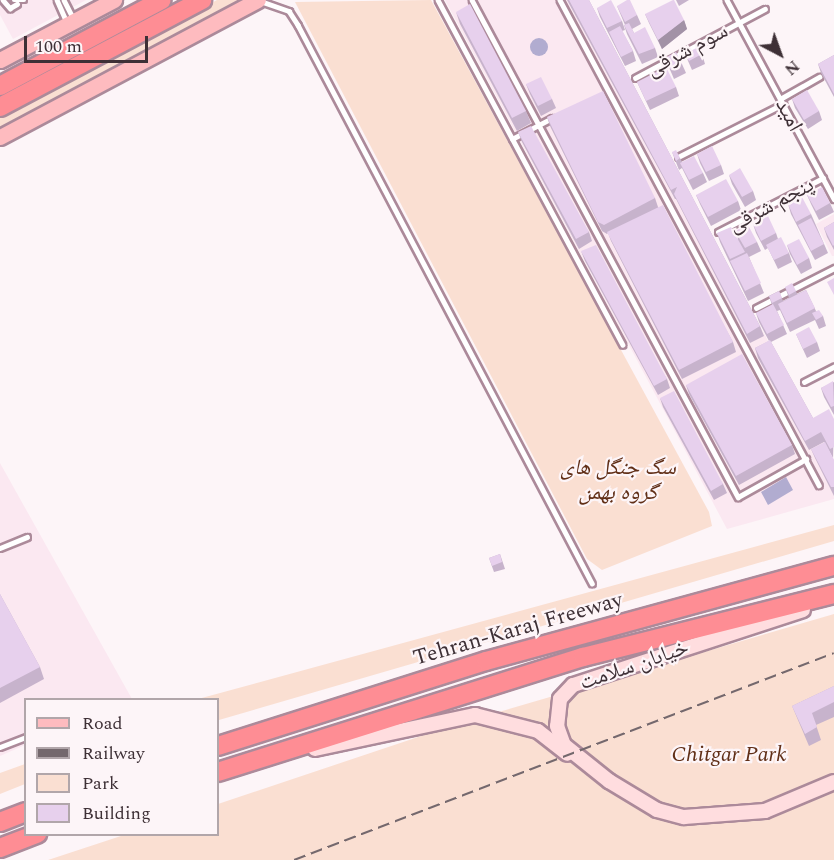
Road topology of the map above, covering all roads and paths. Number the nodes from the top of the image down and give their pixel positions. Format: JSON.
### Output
{"nodes":[{"id":1,"x":3,"y":0,"type":"edge"},
{"id":2,"x":24,"y":0,"type":"edge"},
{"id":3,"x":57,"y":0,"type":"edge"},
{"id":4,"x":64,"y":0,"type":"edge"},
{"id":5,"x":114,"y":0,"type":"edge"},
{"id":6,"x":162,"y":0,"type":"edge"},
{"id":7,"x":202,"y":0,"type":"edge"},
{"id":8,"x":258,"y":0,"type":"edge"},
{"id":9,"x":438,"y":0,"type":"edge"},
{"id":10,"x":481,"y":0,"type":"edge"},
{"id":11,"x":560,"y":0,"type":"edge"},
{"id":12,"x":727,"y":0,"type":"edge"},
{"id":13,"x":16,"y":2,"type":"edge"},
{"id":14,"x":473,"y":2,"type":"edge"},
{"id":15,"x":765,"y":9,"type":"dead end"},
{"id":16,"x":71,"y":23,"type":"junction"},
{"id":17,"x":740,"y":23,"type":"junction"},
{"id":18,"x":0,"y":60,"type":"edge"},
{"id":19,"x":819,"y":77,"type":"edge"},
{"id":20,"x":635,"y":78,"type":"dead end"},
{"id":21,"x":0,"y":86,"type":"edge"},
{"id":22,"x":608,"y":89,"type":"junction"},
{"id":23,"x":598,"y":94,"type":"edge"},
{"id":24,"x":782,"y":101,"type":"junction"},
{"id":25,"x":0,"y":107,"type":"edge"},
{"id":26,"x":559,"y":115,"type":"edge"},
{"id":27,"x":539,"y":125,"type":"junction"},
{"id":28,"x":0,"y":137,"type":"edge"},
{"id":29,"x":512,"y":139,"type":"junction"},
{"id":30,"x":678,"y":157,"type":"edge"},
{"id":31,"x":823,"y":178,"type":"junction"},
{"id":32,"x":834,"y":199,"type":"edge"},
{"id":33,"x":671,"y":207,"type":"junction"},
{"id":34,"x":661,"y":212,"type":"edge"},
{"id":35,"x":718,"y":232,"type":"edge"},
{"id":36,"x":612,"y":238,"type":"edge"},
{"id":37,"x":602,"y":243,"type":"junction"},
{"id":38,"x":834,"y":268,"type":"edge"},
{"id":39,"x":756,"y":308,"type":"dead end"},
{"id":40,"x":623,"y":345,"type":"dead end"},
{"id":41,"x":749,"y":354,"type":"junction"},
{"id":42,"x":740,"y":359,"type":"edge"},
{"id":43,"x":834,"y":367,"type":"edge"},
{"id":44,"x":804,"y":382,"type":"dead end"},
{"id":45,"x":690,"y":384,"type":"edge"},
{"id":46,"x":680,"y":389,"type":"junction"},
{"id":47,"x":806,"y":459,"type":"junction"},
{"id":48,"x":819,"y":485,"type":"dead end"},
{"id":49,"x":27,"y":537,"type":"dead end"},
{"id":50,"x":0,"y":548,"type":"edge"},
{"id":51,"x":834,"y":566,"type":"edge"},
{"id":52,"x":592,"y":583,"type":"dead end"},
{"id":53,"x":834,"y":595,"type":"edge"},
{"id":54,"x":24,"y":738,"type":"edge"},
{"id":55,"x":219,"y":746,"type":"edge"},
{"id":56,"x":0,"y":747,"type":"edge"},
{"id":57,"x":252,"y":760,"type":"junction"},
{"id":58,"x":219,"y":772,"type":"edge"},
{"id":59,"x":832,"y":787,"type":"edge"},
{"id":60,"x":24,"y":813,"type":"edge"},
{"id":61,"x":0,"y":822,"type":"edge"},
{"id":62,"x":33,"y":836,"type":"edge"},
{"id":63,"x":0,"y":848,"type":"edge"}],
"edges":[{"from":1,"to":13,"type":"lane"},
{"from":2,"to":13,"type":"lane"},
{"from":3,"to":16,"type":"lane"},
{"from":4,"to":16,"type":"lane"},
{"from":5,"to":16,"type":"main road"},
{"from":6,"to":21,"type":"highway"},
{"from":7,"to":25,"type":"highway"},
{"from":8,"to":28,"type":"main road"},
{"from":8,"to":52,"type":"lane"},
{"from":9,"to":29,"type":"lane"},
{"from":10,"to":14,"type":"lane"},
{"from":11,"to":22,"type":"lane"},
{"from":12,"to":17,"type":"lane","name":"امید"},
{"from":14,"to":27,"type":"lane"},
{"from":15,"to":17,"type":"lane","name":"سوم شرقی"},
{"from":16,"to":18,"type":"main road"},
{"from":17,"to":20,"type":"lane","name":"سوم شرقی"},
{"from":17,"to":24,"type":"lane","name":"امید"},
{"from":19,"to":24,"type":"lane"},
{"from":22,"to":23,"type":"lane"},
{"from":22,"to":33,"type":"lane"},
{"from":24,"to":30,"type":"lane"},
{"from":24,"to":31,"type":"lane","name":"امید"},
{"from":26,"to":27,"type":"lane"},
{"from":27,"to":29,"type":"lane"},
{"from":27,"to":37,"type":"lane"},
{"from":29,"to":40,"type":"lane"},
{"from":31,"to":32,"type":"lane","name":"امید"},
{"from":31,"to":35,"type":"lane","name":"پنجم شرقی"},
{"from":33,"to":34,"type":"lane"},
{"from":33,"to":41,"type":"lane"},
{"from":36,"to":37,"type":"lane"},
{"from":37,"to":46,"type":"lane"},
{"from":38,"to":39,"type":"lane"},
{"from":41,"to":42,"type":"lane"},
{"from":41,"to":47,"type":"lane"},
{"from":43,"to":44,"type":"lane"},
{"from":45,"to":46,"type":"lane"},
{"from":46,"to":47,"type":"lane"},
{"from":47,"to":48,"type":"lane"},
{"from":49,"to":50,"type":"lane"},
{"from":51,"to":55,"type":"highway","name":"Tehran-Karaj Freeway"},
{"from":53,"to":57,"type":"highway","name":"Tehran-Karaj Freeway"},
{"from":53,"to":59,"type":"main road","name":"خیابان سلامت"},
{"from":54,"to":56,"type":"lane"},
{"from":57,"to":58,"type":"highway","name":"Tehran-Karaj Freeway"},
{"from":57,"to":59,"type":"main road","name":"خیابان سلامت"},
{"from":60,"to":61,"type":"highway"},
{"from":62,"to":63,"type":"highway"}]}
